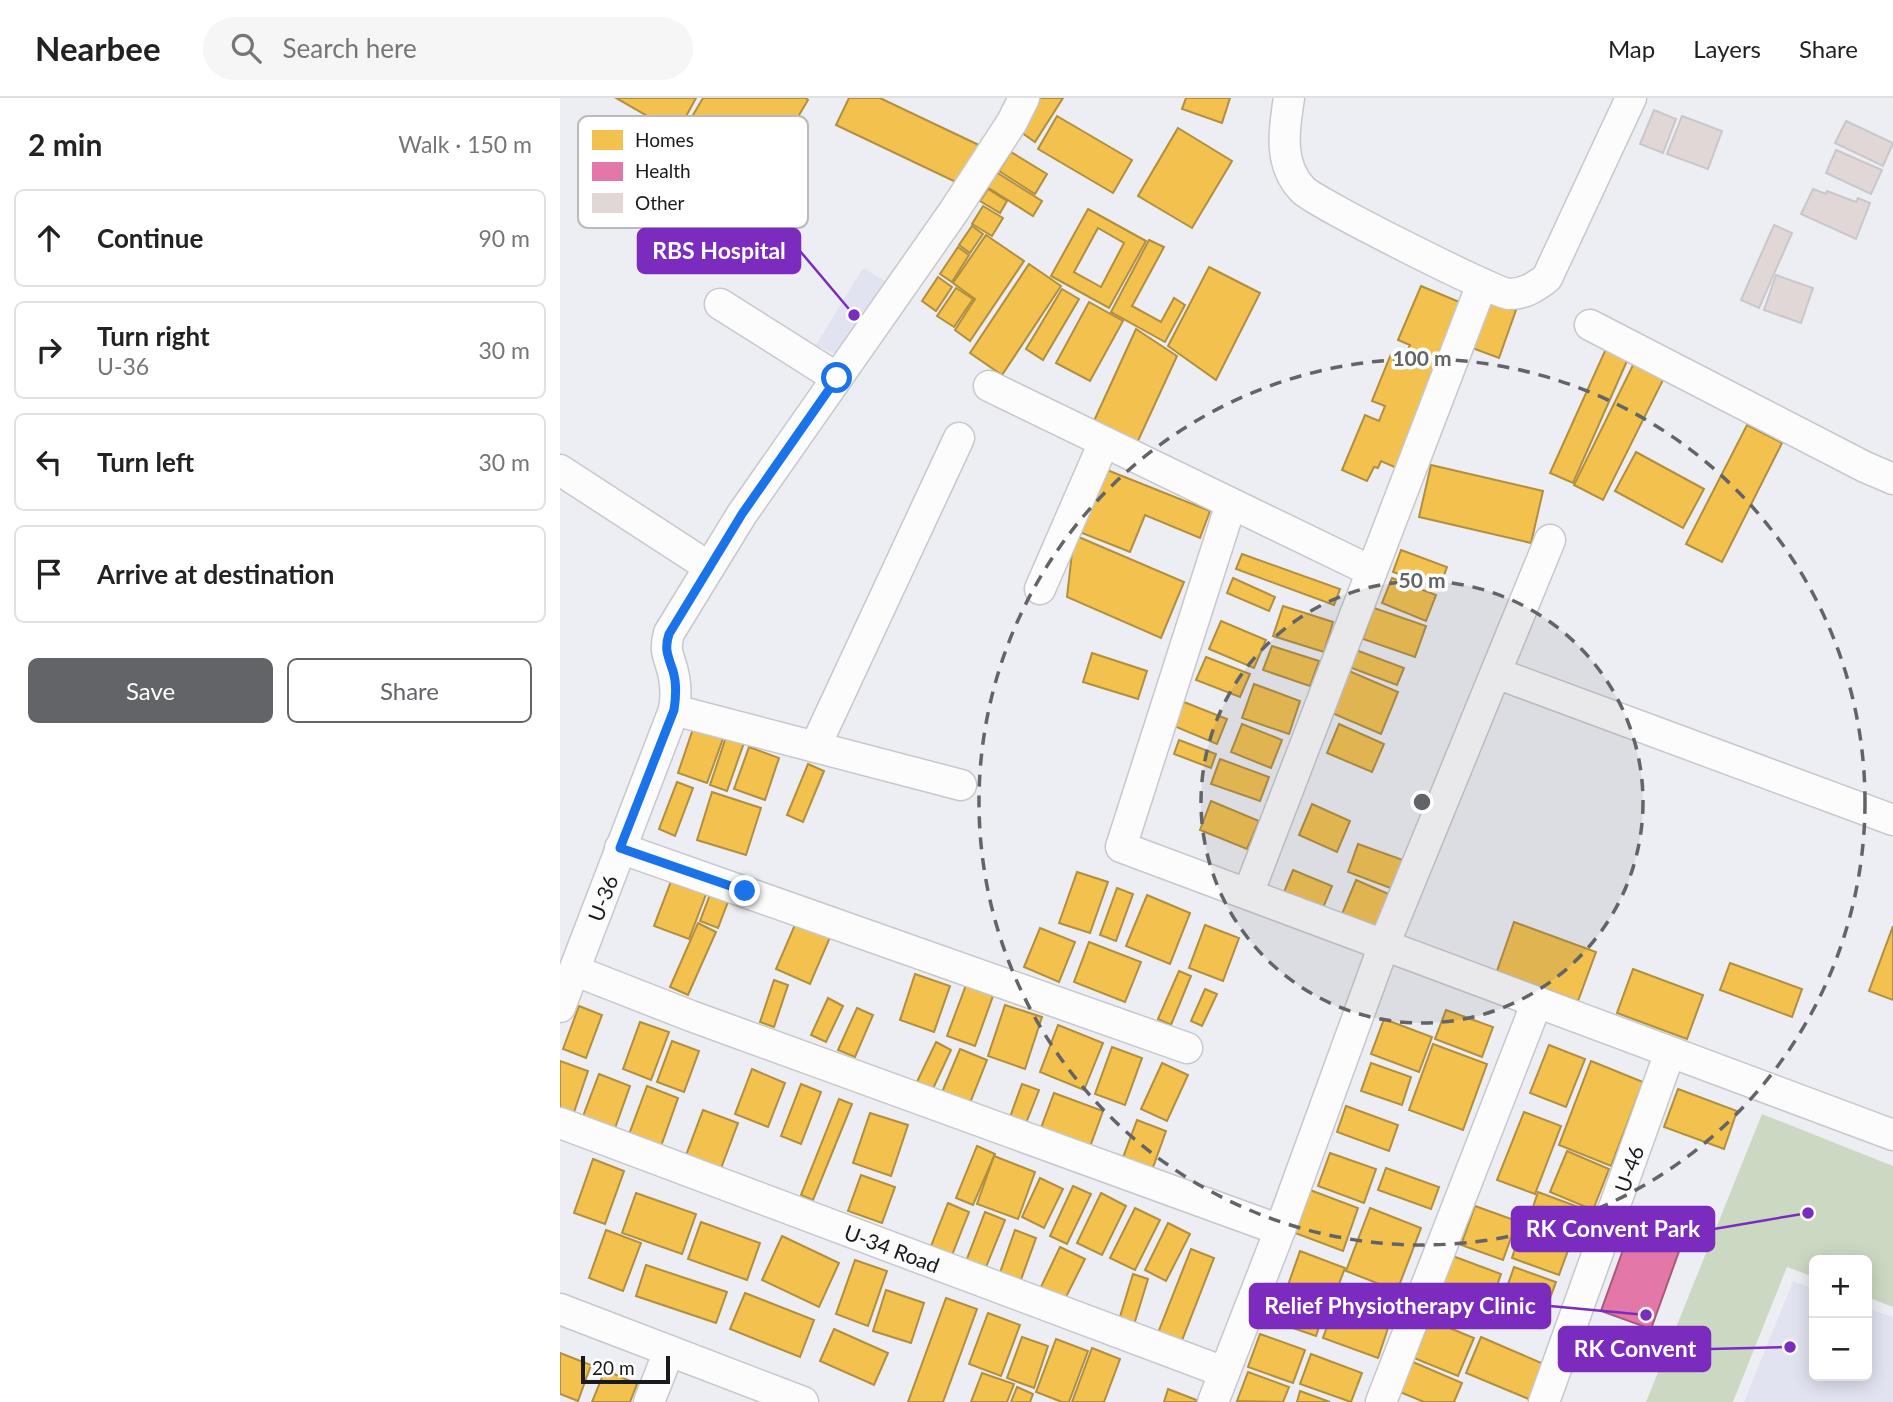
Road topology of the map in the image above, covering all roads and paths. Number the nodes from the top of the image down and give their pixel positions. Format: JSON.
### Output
{"nodes":[{"id":1,"x":1024,"y":98,"type":"edge"},
{"id":2,"x":1289,"y":98,"type":"edge"},
{"id":3,"x":1630,"y":98,"type":"edge"},
{"id":4,"x":1482,"y":284,"type":"junction"},
{"id":5,"x":720,"y":304,"type":"dead end"},
{"id":6,"x":1590,"y":325,"type":"dead end"},
{"id":7,"x":837,"y":378,"type":"junction"},
{"id":8,"x":989,"y":386,"type":"dead end"},
{"id":9,"x":959,"y":438,"type":"dead end"},
{"id":10,"x":1104,"y":442,"type":"junction"},
{"id":11,"x":560,"y":470,"type":"edge"},
{"id":12,"x":1893,"y":479,"type":"edge"},
{"id":13,"x":1231,"y":504,"type":"junction"},
{"id":14,"x":1550,"y":540,"type":"dead end"},
{"id":15,"x":709,"y":567,"type":"junction"},
{"id":16,"x":1371,"y":571,"type":"junction"},
{"id":17,"x":1040,"y":589,"type":"dead end"},
{"id":18,"x":1496,"y":673,"type":"junction"},
{"id":19,"x":674,"y":710,"type":"junction"},
{"id":20,"x":815,"y":747,"type":"junction"},
{"id":21,"x":961,"y":785,"type":"dead end"},
{"id":22,"x":1893,"y":820,"type":"edge"},
{"id":23,"x":620,"y":848,"type":"junction"},
{"id":24,"x":1248,"y":894,"type":"junction"},
{"id":25,"x":1384,"y":945,"type":"junction"},
{"id":26,"x":576,"y":971,"type":"junction"},
{"id":27,"x":1538,"y":1002,"type":"junction"},
{"id":28,"x":560,"y":1007,"type":"edge"},
{"id":29,"x":1187,"y":1048,"type":"dead end"},
{"id":30,"x":1670,"y":1052,"type":"junction"},
{"id":31,"x":560,"y":1123,"type":"edge"},
{"id":32,"x":1893,"y":1135,"type":"edge"},
{"id":33,"x":1280,"y":1230,"type":"junction"},
{"id":34,"x":560,"y":1309,"type":"edge"},
{"id":35,"x":669,"y":1351,"type":"junction"},
{"id":36,"x":1224,"y":1372,"type":"junction"},
{"id":37,"x":649,"y":1402,"type":"edge"},
{"id":38,"x":803,"y":1402,"type":"edge"},
{"id":39,"x":1213,"y":1402,"type":"edge"},
{"id":40,"x":1381,"y":1402,"type":"edge"},
{"id":41,"x":1544,"y":1402,"type":"edge"}],
"edges":[{"from":1,"to":7,"type":"street"},
{"from":2,"to":4,"type":"street"},
{"from":3,"to":4,"type":"street"},
{"from":4,"to":16,"type":"street"},
{"from":5,"to":7,"type":"street"},
{"from":6,"to":12,"type":"street"},
{"from":7,"to":15,"type":"street"},
{"from":8,"to":10,"type":"street"},
{"from":9,"to":20,"type":"street"},
{"from":10,"to":13,"type":"street"},
{"from":10,"to":17,"type":"street"},
{"from":11,"to":15,"type":"street"},
{"from":13,"to":16,"type":"street"},
{"from":13,"to":24,"type":"street"},
{"from":14,"to":18,"type":"street"},
{"from":15,"to":19,"type":"street"},
{"from":16,"to":24,"type":"street"},
{"from":18,"to":22,"type":"street"},
{"from":18,"to":25,"type":"street"},
{"from":19,"to":20,"type":"street"},
{"from":19,"to":23,"type":"street","name":"U-36"},
{"from":20,"to":21,"type":"street"},
{"from":23,"to":26,"type":"street","name":"U-36"},
{"from":23,"to":29,"type":"street"},
{"from":24,"to":25,"type":"street"},
{"from":25,"to":27,"type":"street"},
{"from":25,"to":33,"type":"street"},
{"from":26,"to":28,"type":"street","name":"U-36"},
{"from":26,"to":33,"type":"street"},
{"from":27,"to":30,"type":"street"},
{"from":27,"to":40,"type":"street"},
{"from":30,"to":32,"type":"street"},
{"from":30,"to":41,"type":"street","name":"U-46"},
{"from":31,"to":36,"type":"street","name":"U-34 Road"},
{"from":33,"to":36,"type":"street"},
{"from":34,"to":35,"type":"street"},
{"from":35,"to":37,"type":"street"},
{"from":35,"to":38,"type":"street"},
{"from":36,"to":39,"type":"street"}]}
